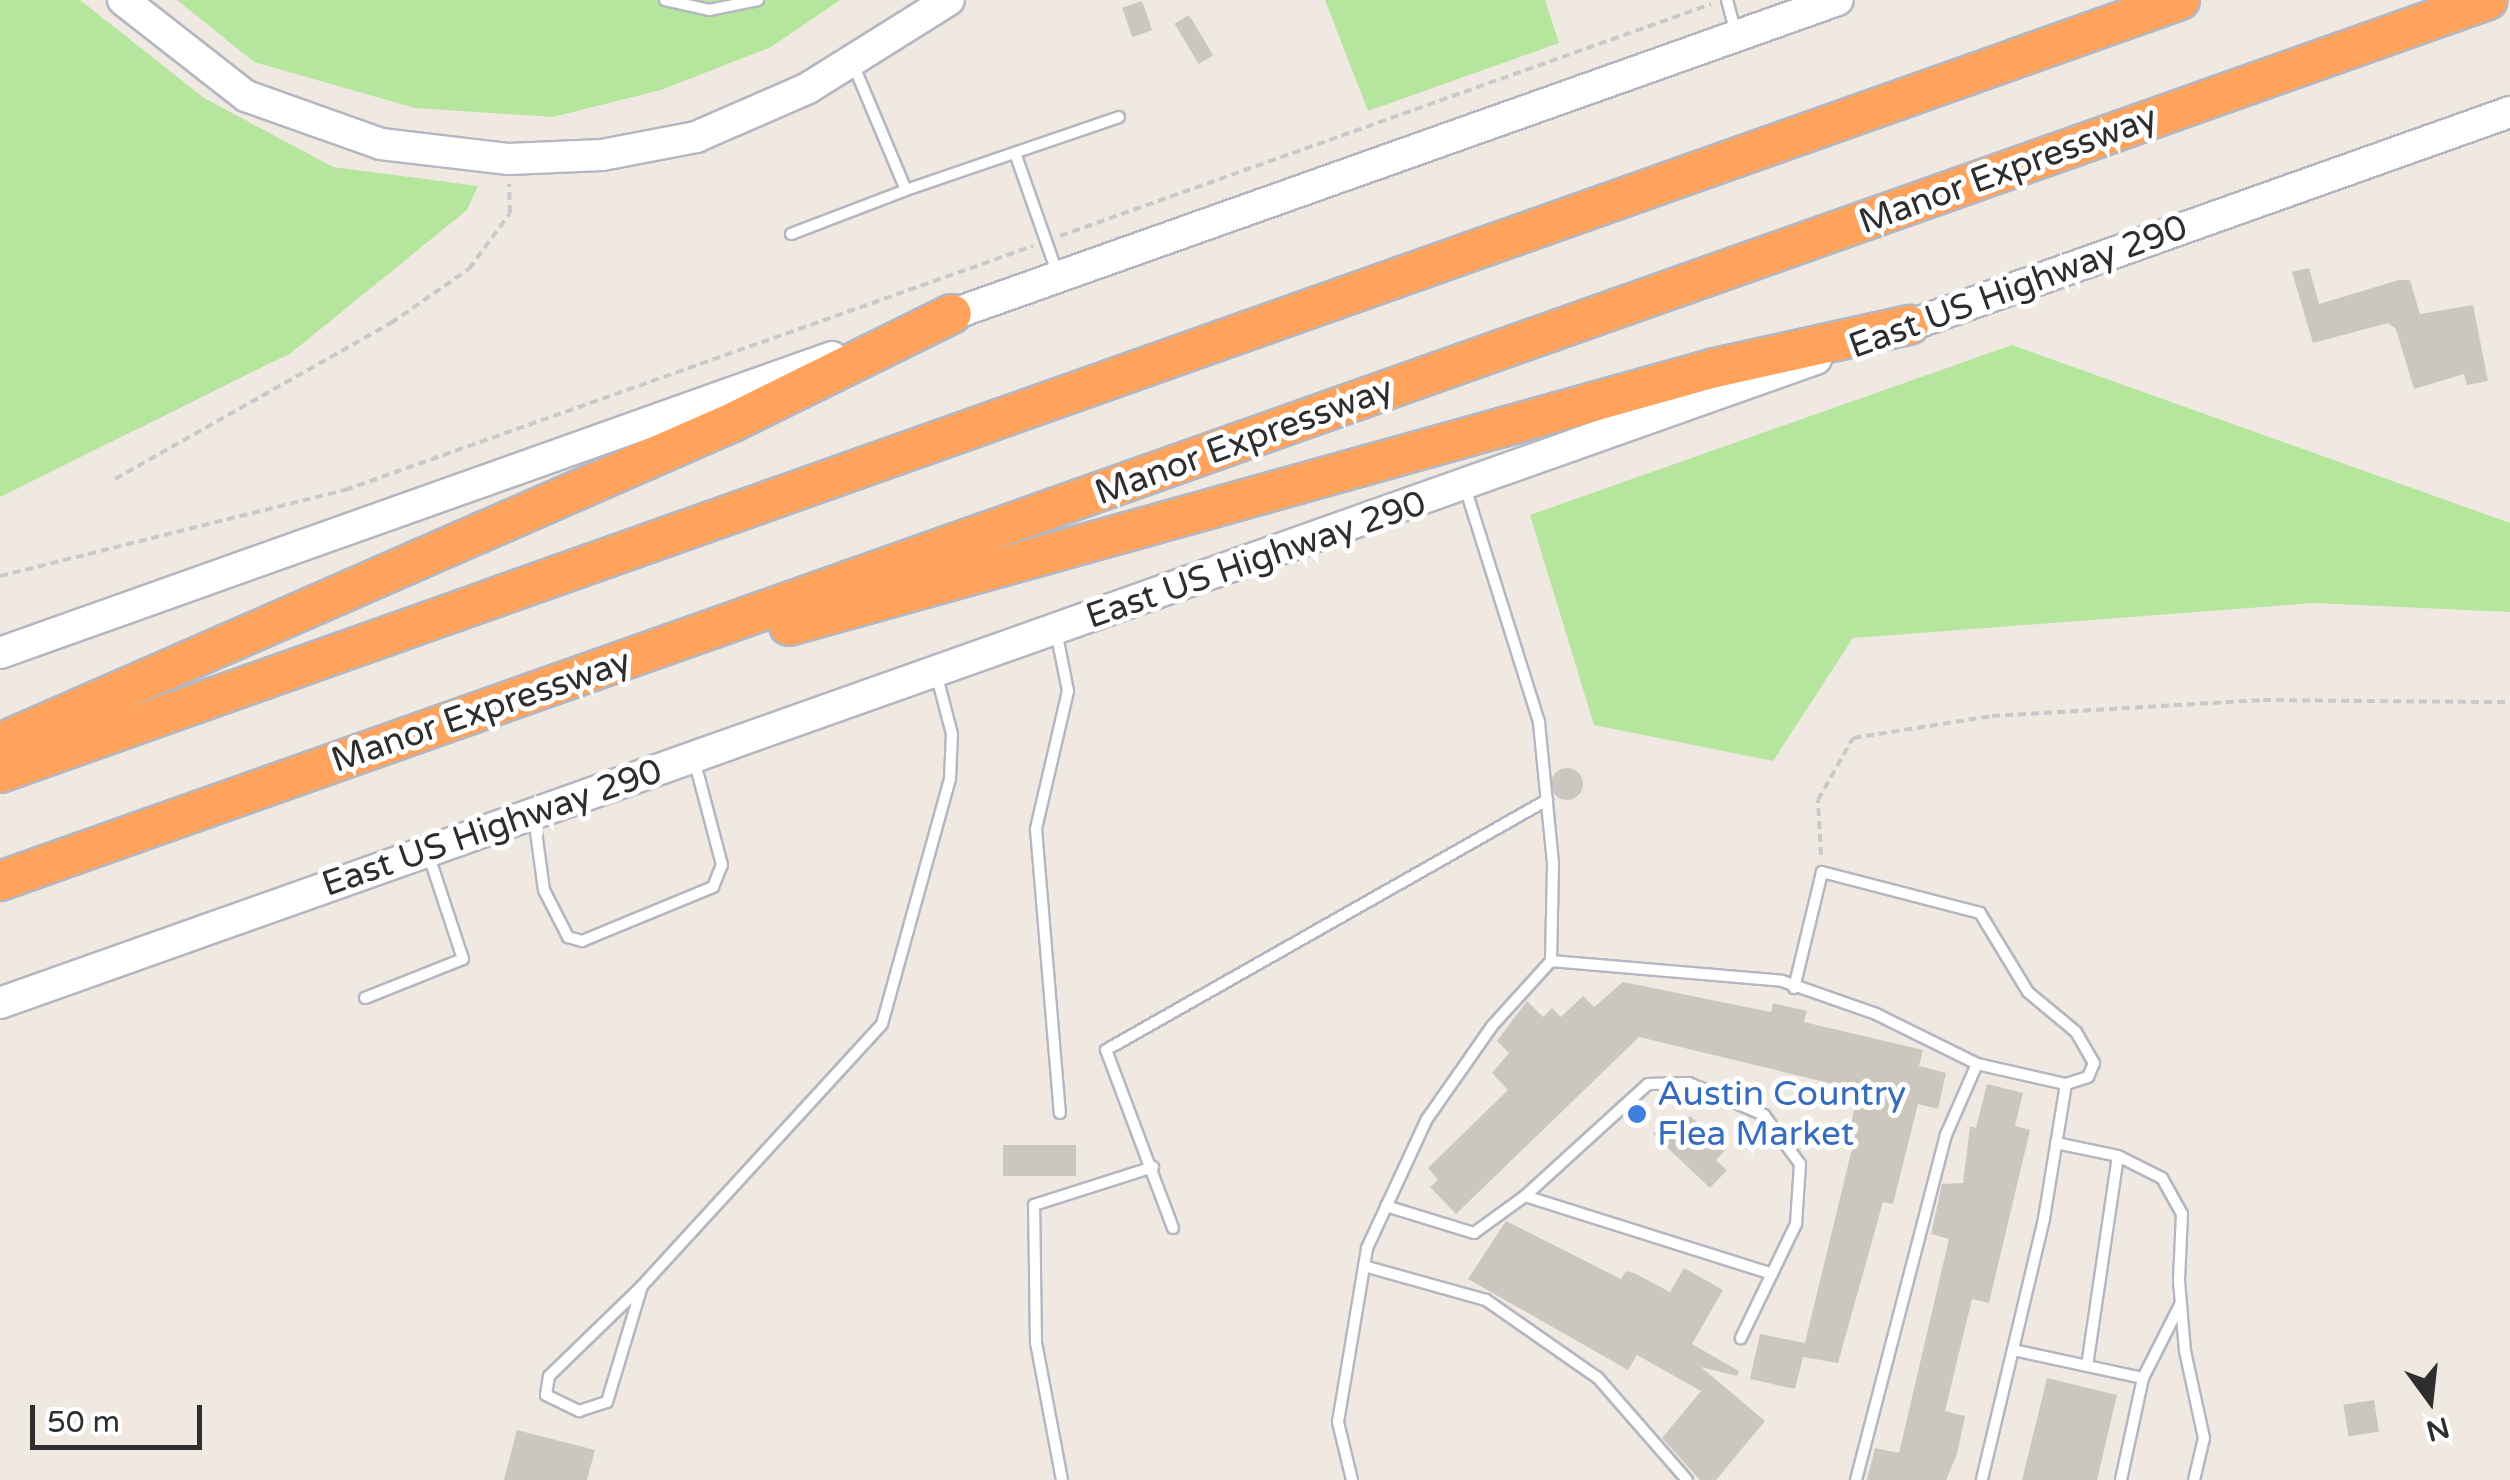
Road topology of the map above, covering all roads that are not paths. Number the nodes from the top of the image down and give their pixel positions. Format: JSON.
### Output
{"nodes":[{"id":1,"x":122,"y":0,"type":"edge"},
{"id":2,"x":665,"y":0,"type":"edge"},
{"id":3,"x":758,"y":0,"type":"edge"},
{"id":4,"x":949,"y":0,"type":"edge"},
{"id":5,"x":1724,"y":0,"type":"edge"},
{"id":6,"x":1838,"y":0,"type":"edge"},
{"id":7,"x":2180,"y":0,"type":"edge"},
{"id":8,"x":2488,"y":0,"type":"edge"},
{"id":9,"x":1737,"y":36,"type":"junction"},
{"id":10,"x":852,"y":61,"type":"junction"},
{"id":11,"x":2510,"y":112,"type":"edge"},
{"id":12,"x":1119,"y":117,"type":"dead end"},
{"id":13,"x":1015,"y":153,"type":"junction"},
{"id":14,"x":906,"y":190,"type":"junction"},
{"id":15,"x":791,"y":234,"type":"dead end"},
{"id":16,"x":1059,"y":276,"type":"junction"},
{"id":17,"x":952,"y":314,"type":"junction"},
{"id":18,"x":1909,"y":325,"type":"junction"},
{"id":19,"x":1465,"y":488,"type":"junction"},
{"id":20,"x":1056,"y":630,"type":"junction"},
{"id":21,"x":0,"y":653,"type":"edge"},
{"id":22,"x":640,"y":655,"type":"junction"},
{"id":23,"x":935,"y":672,"type":"junction"},
{"id":24,"x":0,"y":743,"type":"edge"},
{"id":25,"x":693,"y":757,"type":"junction"},
{"id":26,"x":0,"y":773,"type":"edge"},
{"id":27,"x":1547,"y":800,"type":"junction"},
{"id":28,"x":533,"y":812,"type":"junction"},
{"id":29,"x":427,"y":850,"type":"junction"},
{"id":30,"x":0,"y":881,"type":"edge"},
{"id":31,"x":1551,"y":960,"type":"junction"},
{"id":32,"x":1794,"y":988,"type":"junction"},
{"id":33,"x":365,"y":998,"type":"dead end"},
{"id":34,"x":0,"y":1003,"type":"edge"},
{"id":35,"x":1977,"y":1064,"type":"junction"},
{"id":36,"x":2066,"y":1084,"type":"junction"},
{"id":37,"x":1060,"y":1113,"type":"dead end"},
{"id":38,"x":2056,"y":1143,"type":"junction"},
{"id":39,"x":2118,"y":1156,"type":"junction"},
{"id":40,"x":1153,"y":1167,"type":"junction"},
{"id":41,"x":1525,"y":1196,"type":"junction"},
{"id":42,"x":1386,"y":1206,"type":"junction"},
{"id":43,"x":1173,"y":1228,"type":"dead end"},
{"id":44,"x":1364,"y":1266,"type":"junction"},
{"id":45,"x":1772,"y":1274,"type":"junction"},
{"id":46,"x":642,"y":1286,"type":"junction"},
{"id":47,"x":2181,"y":1303,"type":"junction"},
{"id":48,"x":1741,"y":1338,"type":"dead end"},
{"id":49,"x":2013,"y":1350,"type":"junction"},
{"id":50,"x":2087,"y":1366,"type":"junction"},
{"id":51,"x":2144,"y":1378,"type":"junction"},
{"id":52,"x":1062,"y":1480,"type":"edge"},
{"id":53,"x":1352,"y":1480,"type":"edge"},
{"id":54,"x":1687,"y":1480,"type":"edge"},
{"id":55,"x":1856,"y":1480,"type":"edge"},
{"id":56,"x":1982,"y":1480,"type":"edge"},
{"id":57,"x":2120,"y":1480,"type":"edge"},
{"id":58,"x":2194,"y":1480,"type":"edge"}],
"edges":[{"from":1,"to":10,"type":"main road"},
{"from":2,"to":3,"type":"lane"},
{"from":4,"to":10,"type":"main road"},
{"from":5,"to":9,"type":"lane"},
{"from":6,"to":9,"type":"main road"},
{"from":7,"to":26,"type":"highway"},
{"from":8,"to":22,"type":"highway","name":"Manor Expressway"},
{"from":9,"to":16,"type":"main road"},
{"from":10,"to":14,"type":"lane"},
{"from":11,"to":18,"type":"main road","name":"East US Highway 290"},
{"from":12,"to":13,"type":"lane"},
{"from":13,"to":14,"type":"lane"},
{"from":13,"to":16,"type":"lane"},
{"from":14,"to":15,"type":"lane"},
{"from":16,"to":17,"type":"main road"},
{"from":17,"to":21,"type":"main road"},
{"from":17,"to":24,"type":"highway"},
{"from":18,"to":19,"type":"main road","name":"East US Highway 290"},
{"from":18,"to":22,"type":"highway"},
{"from":19,"to":20,"type":"main road","name":"East US Highway 290"},
{"from":19,"to":27,"type":"lane"},
{"from":20,"to":23,"type":"main road","name":"East US Highway 290"},
{"from":20,"to":37,"type":"lane"},
{"from":22,"to":30,"type":"highway","name":"Manor Expressway"},
{"from":23,"to":25,"type":"main road","name":"East US Highway 290"},
{"from":23,"to":46,"type":"lane"},
{"from":25,"to":28,"type":"main road","name":"East US Highway 290"},
{"from":25,"to":28,"type":"lane"},
{"from":27,"to":31,"type":"lane"},
{"from":27,"to":40,"type":"lane"},
{"from":28,"to":29,"type":"main road","name":"East US Highway 290"},
{"from":29,"to":33,"type":"lane"},
{"from":29,"to":34,"type":"main road","name":"East US Highway 290"},
{"from":31,"to":32,"type":"lane"},
{"from":31,"to":42,"type":"lane"},
{"from":32,"to":35,"type":"lane"},
{"from":32,"to":36,"type":"lane"},
{"from":35,"to":36,"type":"lane"},
{"from":35,"to":55,"type":"lane"},
{"from":36,"to":38,"type":"lane"},
{"from":38,"to":39,"type":"lane"},
{"from":38,"to":49,"type":"lane"},
{"from":39,"to":47,"type":"lane"},
{"from":39,"to":50,"type":"lane"},
{"from":40,"to":43,"type":"lane"},
{"from":40,"to":52,"type":"lane"},
{"from":41,"to":42,"type":"lane"},
{"from":41,"to":45,"type":"lane"},
{"from":41,"to":45,"type":"lane"},
{"from":42,"to":44,"type":"lane"},
{"from":44,"to":53,"type":"lane"},
{"from":44,"to":54,"type":"lane"},
{"from":45,"to":48,"type":"lane"},
{"from":46,"to":46,"type":"lane"},
{"from":47,"to":51,"type":"lane"},
{"from":47,"to":58,"type":"lane"},
{"from":49,"to":50,"type":"lane"},
{"from":49,"to":56,"type":"lane"},
{"from":50,"to":51,"type":"lane"},
{"from":51,"to":57,"type":"lane"}]}
